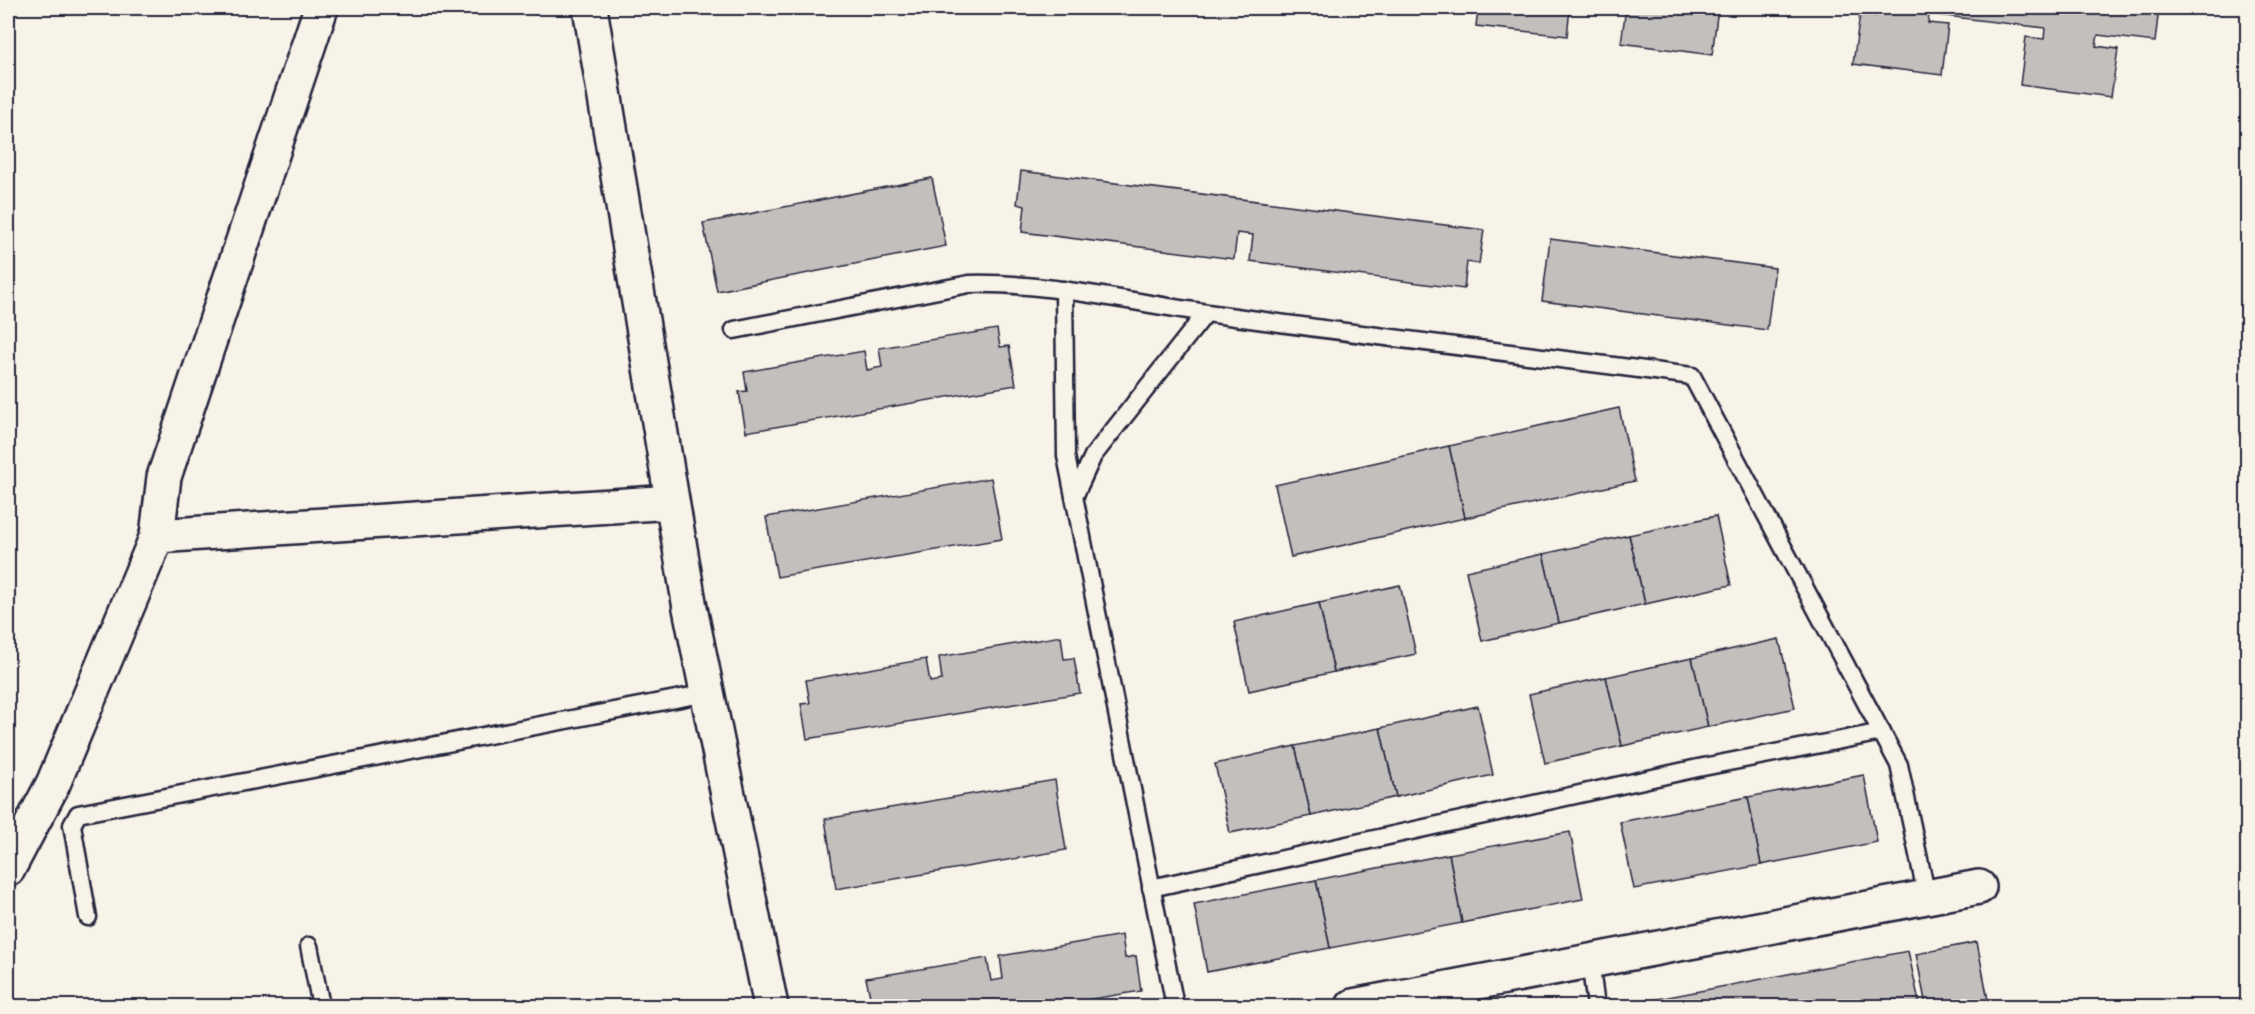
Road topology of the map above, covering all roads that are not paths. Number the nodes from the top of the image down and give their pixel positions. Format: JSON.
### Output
{"nodes":[{"id":1,"x":321,"y":8,"type":"edge"},
{"id":2,"x":590,"y":8,"type":"edge"},
{"id":3,"x":1064,"y":290,"type":"junction"},
{"id":4,"x":1206,"y":313,"type":"junction"},
{"id":5,"x":734,"y":330,"type":"dead end"},
{"id":6,"x":1074,"y":498,"type":"junction"},
{"id":7,"x":672,"y":502,"type":"junction"},
{"id":8,"x":157,"y":536,"type":"junction"},
{"id":9,"x":707,"y":693,"type":"junction"},
{"id":10,"x":1882,"y":732,"type":"junction"},
{"id":11,"x":8,"y":869,"type":"edge"},
{"id":12,"x":1979,"y":887,"type":"dead end"},
{"id":13,"x":1152,"y":888,"type":"junction"},
{"id":14,"x":1928,"y":897,"type":"junction"},
{"id":15,"x":88,"y":917,"type":"dead end"},
{"id":16,"x":309,"y":946,"type":"dead end"},
{"id":17,"x":1590,"y":961,"type":"junction"},
{"id":18,"x":321,"y":1006,"type":"edge"},
{"id":19,"x":771,"y":1006,"type":"edge"},
{"id":20,"x":1175,"y":1006,"type":"edge"},
{"id":21,"x":1353,"y":1006,"type":"edge"},
{"id":22,"x":1596,"y":1006,"type":"edge"}],
"edges":[{"from":1,"to":8,"type":"street"},
{"from":2,"to":7,"type":"street"},
{"from":3,"to":4,"type":"lane"},
{"from":3,"to":5,"type":"lane"},
{"from":3,"to":6,"type":"lane"},
{"from":4,"to":6,"type":"lane"},
{"from":4,"to":10,"type":"lane"},
{"from":6,"to":13,"type":"lane"},
{"from":7,"to":8,"type":"street"},
{"from":7,"to":9,"type":"street"},
{"from":8,"to":11,"type":"street"},
{"from":9,"to":15,"type":"lane"},
{"from":9,"to":19,"type":"street"},
{"from":10,"to":13,"type":"lane"},
{"from":10,"to":14,"type":"lane"},
{"from":12,"to":14,"type":"street"},
{"from":13,"to":20,"type":"lane"},
{"from":14,"to":17,"type":"street"},
{"from":16,"to":18,"type":"lane"},
{"from":17,"to":21,"type":"street"},
{"from":17,"to":22,"type":"lane"}]}
